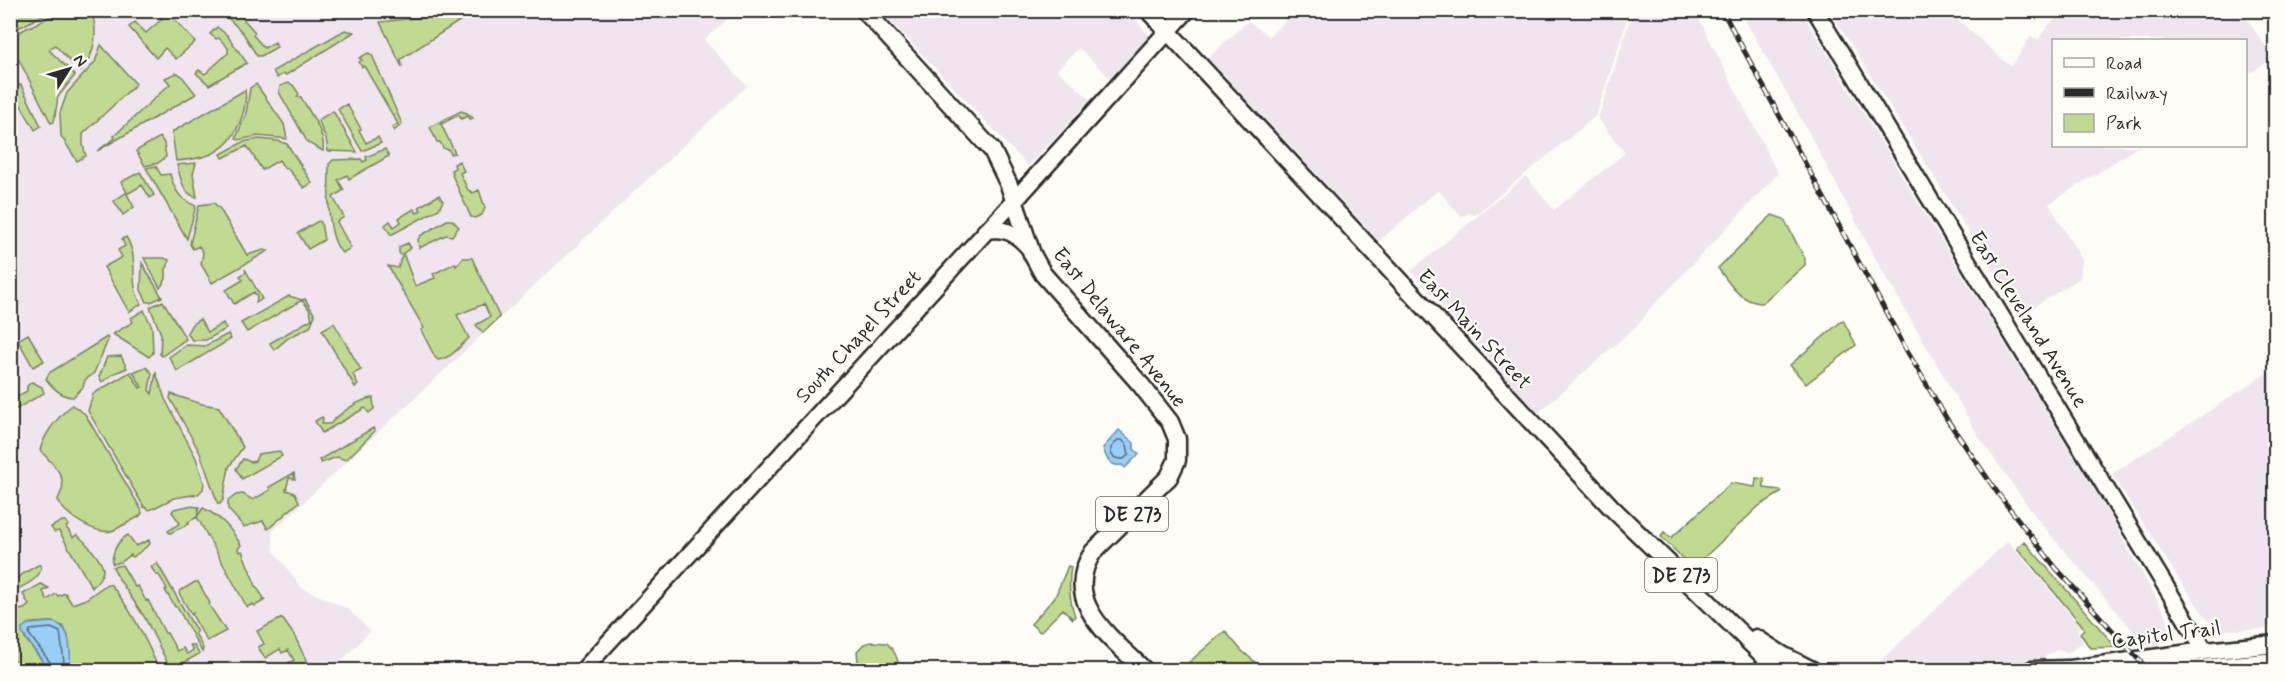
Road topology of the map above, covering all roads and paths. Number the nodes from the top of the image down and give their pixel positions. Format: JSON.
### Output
{"nodes":[{"id":1,"x":864,"y":10,"type":"edge"},
{"id":2,"x":1148,"y":10,"type":"edge"},
{"id":3,"x":1187,"y":10,"type":"edge"},
{"id":4,"x":1815,"y":10,"type":"edge"},
{"id":5,"x":1168,"y":32,"type":"junction"},
{"id":6,"x":1015,"y":200,"type":"junction"},
{"id":7,"x":985,"y":231,"type":"junction"},
{"id":8,"x":1029,"y":248,"type":"junction"},
{"id":9,"x":1718,"y":611,"type":"junction"},
{"id":10,"x":2276,"y":644,"type":"edge"},
{"id":11,"x":2205,"y":651,"type":"junction"},
{"id":12,"x":2276,"y":661,"type":"edge"},
{"id":13,"x":2276,"y":665,"type":"edge"},
{"id":14,"x":2217,"y":666,"type":"junction"},
{"id":15,"x":583,"y":670,"type":"edge"},
{"id":16,"x":1144,"y":670,"type":"edge"},
{"id":17,"x":1778,"y":670,"type":"edge"},
{"id":18,"x":1812,"y":670,"type":"edge"},
{"id":19,"x":2031,"y":670,"type":"edge"},
{"id":20,"x":2065,"y":670,"type":"edge"},
{"id":21,"x":2181,"y":670,"type":"edge"},
{"id":22,"x":2273,"y":670,"type":"edge"}],
"edges":[{"from":1,"to":6,"type":"main road","name":"East Delaware Avenue","number":"DE 273"},
{"from":2,"to":5,"type":"main road","name":"East Main Street","number":"DE 273"},
{"from":3,"to":5,"type":"main road","name":"South Chapel Street"},
{"from":4,"to":11,"type":"main road","name":"East Cleveland Avenue"},
{"from":5,"to":6,"type":"main road","name":"South Chapel Street"},
{"from":5,"to":9,"type":"main road","name":"East Main Street","number":"DE 273"},
{"from":6,"to":7,"type":"main road","name":"South Chapel Street"},
{"from":6,"to":8,"type":"main road","name":"East Delaware Avenue","number":"DE 273"},
{"from":7,"to":8,"type":"main road"},
{"from":7,"to":15,"type":"main road","name":"South Chapel Street"},
{"from":8,"to":16,"type":"main road","name":"East Delaware Avenue","number":"DE 273"},
{"from":9,"to":17,"type":"main road","name":"East Main Street","number":"DE 273"},
{"from":9,"to":18,"type":"main road"},
{"from":10,"to":11,"type":"main road","name":"Capitol Trail"},
{"from":11,"to":14,"type":"main road"},
{"from":11,"to":20,"type":"main road","name":"Capitol Trail"},
{"from":12,"to":14,"type":"main road","name":"Capitol Trail"},
{"from":13,"to":22,"type":"main road"},
{"from":14,"to":21,"type":"main road","name":"Capitol Trail"},
{"from":19,"to":20,"type":"main road","name":"Capitol Trail"}]}
